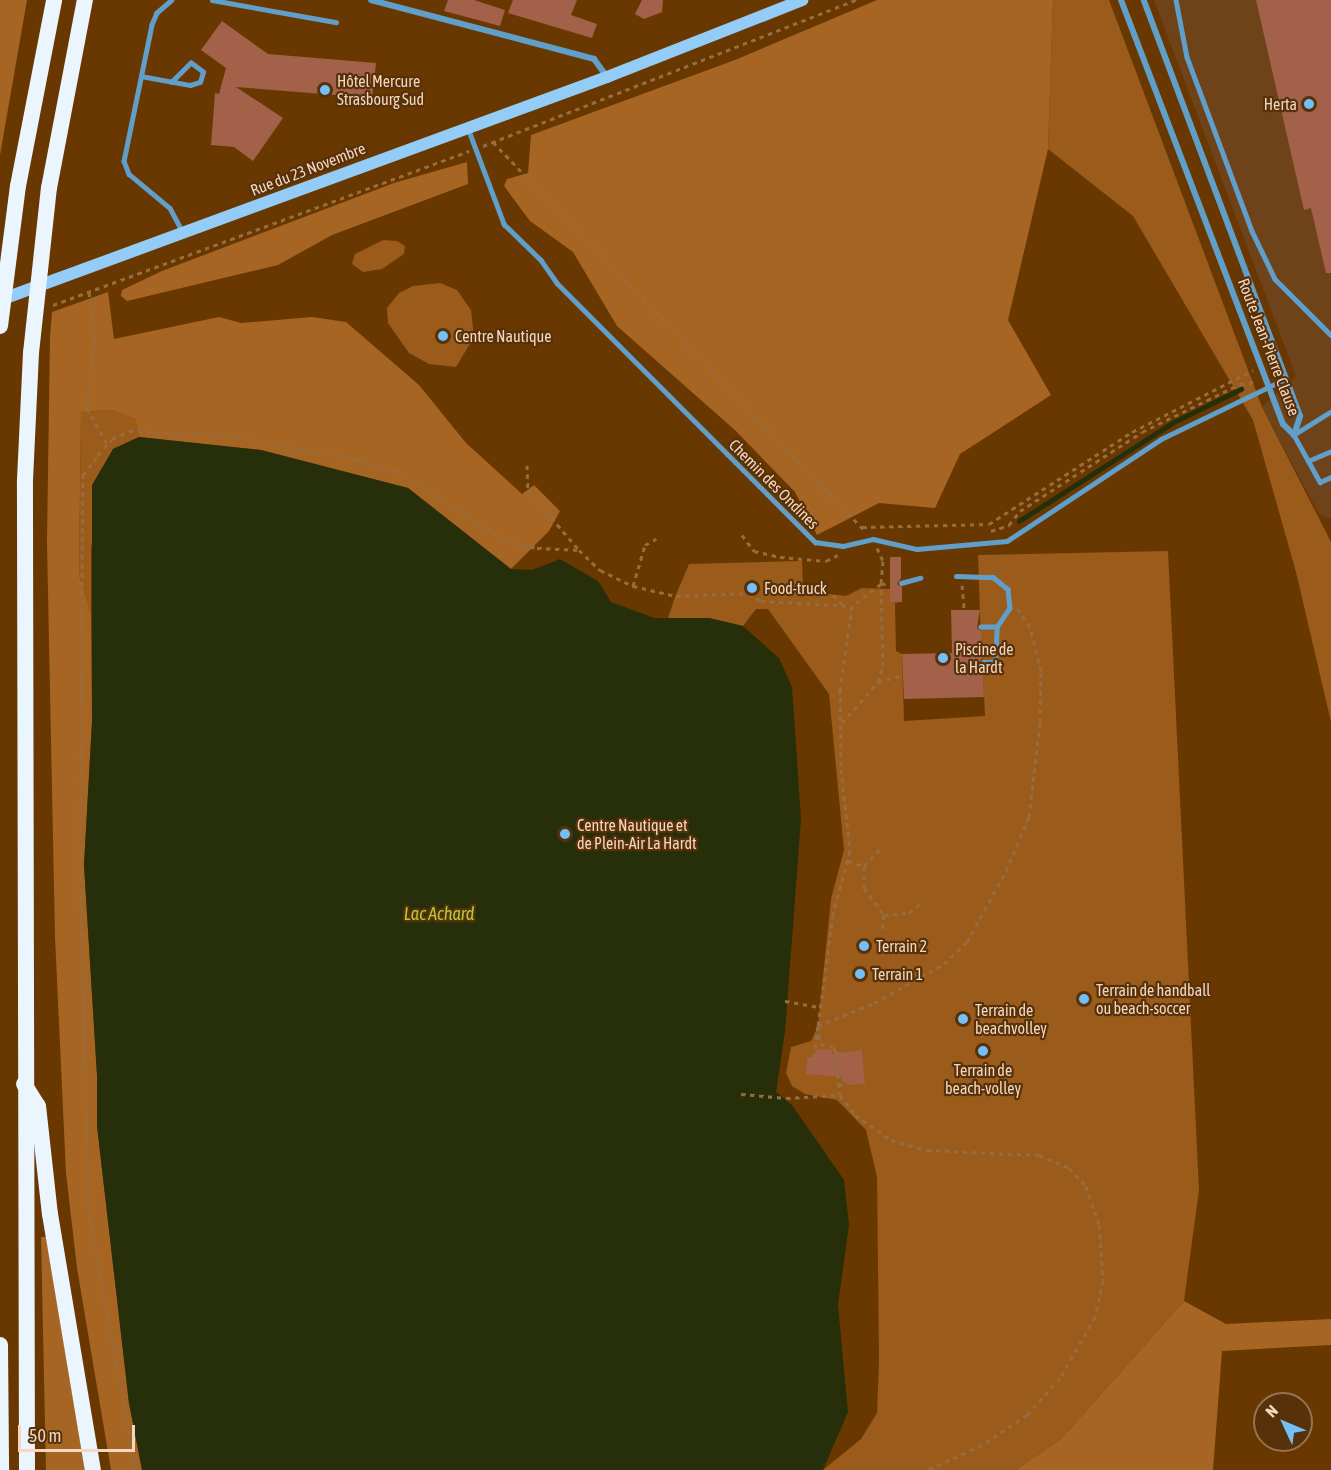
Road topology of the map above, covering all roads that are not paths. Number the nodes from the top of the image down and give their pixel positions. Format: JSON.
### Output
{"nodes":[{"id":1,"x":54,"y":0,"type":"edge"},
{"id":2,"x":85,"y":0,"type":"edge"},
{"id":3,"x":172,"y":0,"type":"edge"},
{"id":4,"x":212,"y":0,"type":"edge"},
{"id":5,"x":371,"y":0,"type":"edge"},
{"id":6,"x":802,"y":0,"type":"edge"},
{"id":7,"x":1121,"y":0,"type":"edge"},
{"id":8,"x":1144,"y":0,"type":"edge"},
{"id":9,"x":1176,"y":0,"type":"edge"},
{"id":10,"x":779,"y":5,"type":"edge"},
{"id":11,"x":336,"y":22,"type":"dead end"},
{"id":12,"x":141,"y":76,"type":"junction"},
{"id":13,"x":607,"y":77,"type":"junction"},
{"id":14,"x":172,"y":82,"type":"junction"},
{"id":15,"x":468,"y":126,"type":"junction"},
{"id":16,"x":183,"y":234,"type":"junction"},
{"id":17,"x":22,"y":294,"type":"junction"},
{"id":18,"x":0,"y":300,"type":"edge"},
{"id":19,"x":0,"y":305,"type":"edge"},
{"id":20,"x":0,"y":326,"type":"edge"},
{"id":21,"x":1331,"y":335,"type":"edge"},
{"id":22,"x":1285,"y":379,"type":"junction"},
{"id":23,"x":1268,"y":385,"type":"junction"},
{"id":24,"x":1331,"y":412,"type":"edge"},
{"id":25,"x":1294,"y":435,"type":"junction"},
{"id":26,"x":1331,"y":451,"type":"edge"},
{"id":27,"x":1308,"y":461,"type":"junction"},
{"id":28,"x":1331,"y":477,"type":"edge"},
{"id":29,"x":956,"y":576,"type":"dead end"},
{"id":30,"x":920,"y":578,"type":"dead end"},
{"id":31,"x":901,"y":583,"type":"dead end"},
{"id":32,"x":981,"y":627,"type":"dead end"},
{"id":33,"x":997,"y":627,"type":"junction"},
{"id":34,"x":983,"y":662,"type":"dead end"},
{"id":35,"x":23,"y":1083,"type":"junction"},
{"id":36,"x":0,"y":1345,"type":"edge"},
{"id":37,"x":1,"y":1470,"type":"edge"},
{"id":38,"x":27,"y":1470,"type":"edge"},
{"id":39,"x":93,"y":1470,"type":"edge"}],
"edges":[{"from":1,"to":20,"type":"highway"},
{"from":2,"to":35,"type":"highway"},
{"from":3,"to":12,"type":"lane"},
{"from":4,"to":11,"type":"lane"},
{"from":5,"to":13,"type":"street"},
{"from":6,"to":10,"type":"main road","name":"Rue du 23 Novembre"},
{"from":7,"to":23,"type":"street","name":"Route Jean-Pierre Clause"},
{"from":8,"to":22,"type":"street","name":"Route Jean-Pierre Clause"},
{"from":9,"to":21,"type":"lane"},
{"from":10,"to":13,"type":"main road","name":"Rue du 23 Novembre"},
{"from":12,"to":14,"type":"lane"},
{"from":12,"to":16,"type":"lane"},
{"from":13,"to":15,"type":"main road","name":"Rue du 23 Novembre"},
{"from":14,"to":14,"type":"lane"},
{"from":15,"to":16,"type":"main road","name":"Rue du 23 Novembre"},
{"from":15,"to":23,"type":"lane","name":"Chemin des Ondines"},
{"from":16,"to":17,"type":"main road","name":"Rue du 23 Novembre"},
{"from":17,"to":18,"type":"main road","name":"Rue du 23 Novembre"},
{"from":17,"to":19,"type":"main road","name":"Rue du 23 Novembre"},
{"from":22,"to":23,"type":"lane","name":"Chemin des Ondines"},
{"from":22,"to":25,"type":"street","name":"Route Jean-Pierre Clause"},
{"from":23,"to":25,"type":"street","name":"Route Jean-Pierre Clause"},
{"from":24,"to":25,"type":"lane"},
{"from":25,"to":27,"type":"lane"},
{"from":26,"to":27,"type":"lane"},
{"from":27,"to":28,"type":"lane"},
{"from":29,"to":33,"type":"lane"},
{"from":30,"to":31,"type":"lane"},
{"from":32,"to":33,"type":"lane"},
{"from":33,"to":34,"type":"lane"},
{"from":35,"to":38,"type":"highway"},
{"from":35,"to":39,"type":"highway"},
{"from":36,"to":37,"type":"highway"}]}
